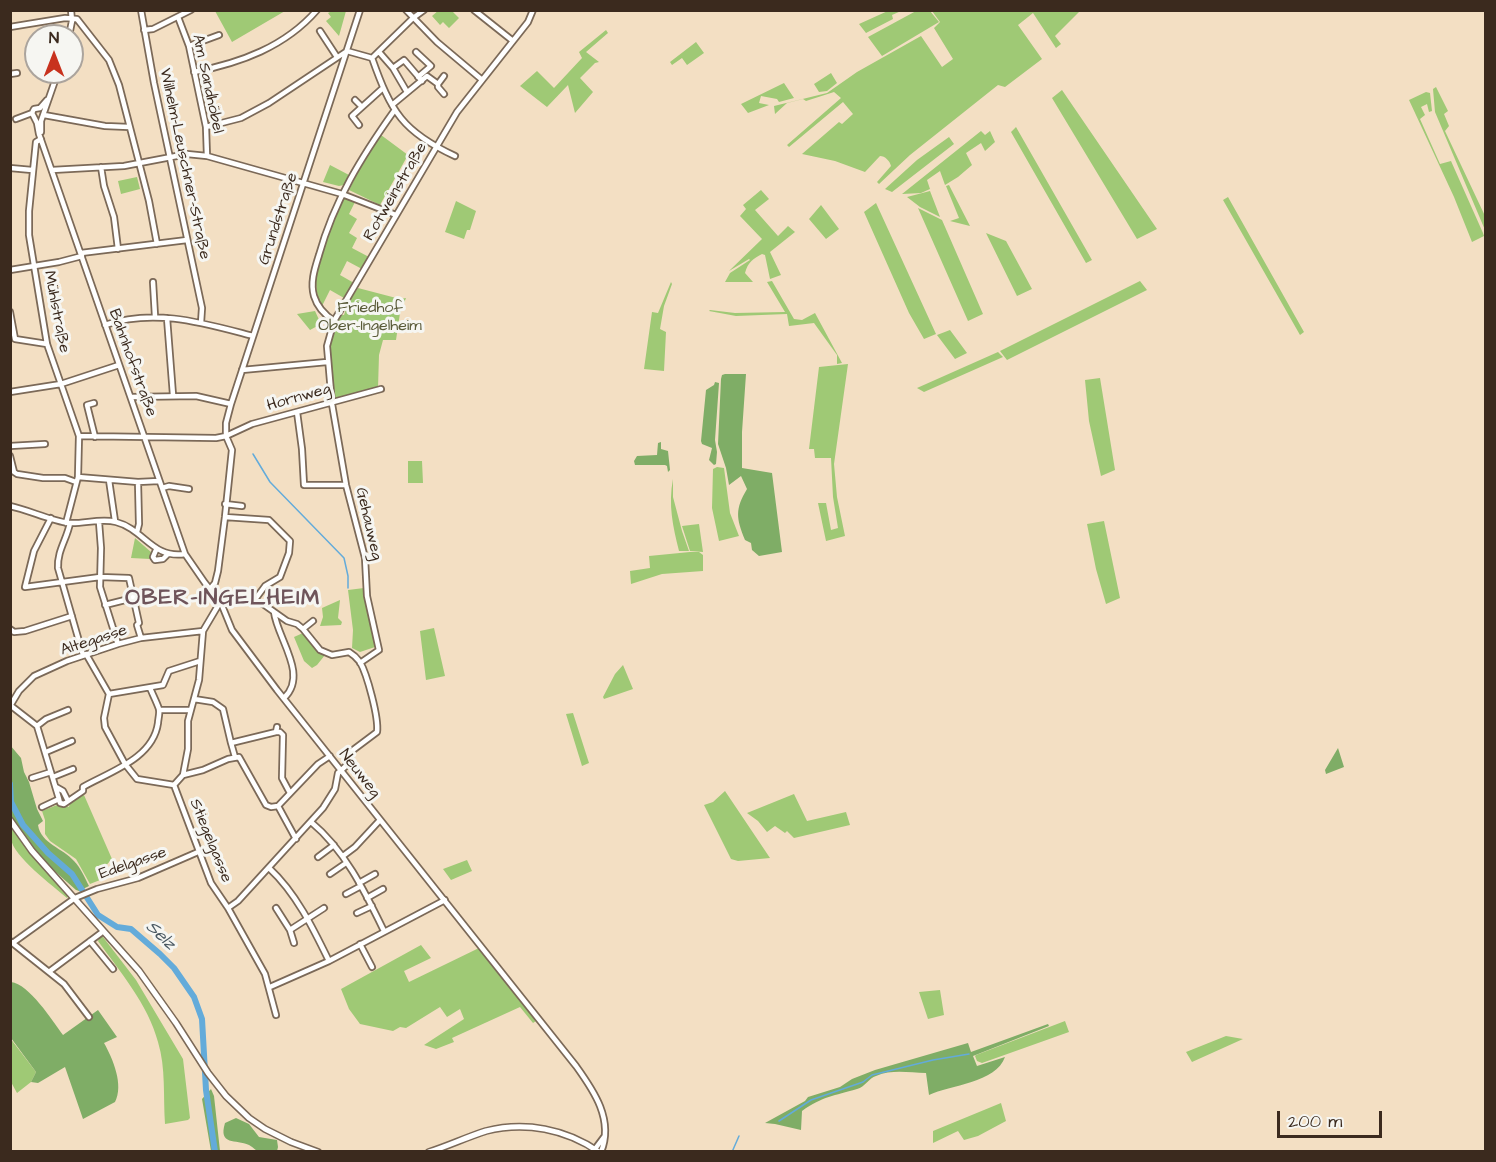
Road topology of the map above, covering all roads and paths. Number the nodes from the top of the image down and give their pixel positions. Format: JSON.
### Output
{"nodes":[{"id":1,"x":72,"y":10,"type":"edge"},
{"id":2,"x":141,"y":10,"type":"edge"},
{"id":3,"x":191,"y":10,"type":"edge"},
{"id":4,"x":317,"y":10,"type":"edge"},
{"id":5,"x":360,"y":10,"type":"edge"},
{"id":6,"x":406,"y":10,"type":"edge"},
{"id":7,"x":424,"y":10,"type":"edge"},
{"id":8,"x":533,"y":10,"type":"edge"},
{"id":9,"x":478,"y":12,"type":"edge"},
{"id":10,"x":178,"y":17,"type":"junction"},
{"id":11,"x":72,"y":18,"type":"junction"},
{"id":12,"x":413,"y":18,"type":"junction"},
{"id":13,"x":71,"y":24,"type":"edge"},
{"id":14,"x":10,"y":27,"type":"edge"},
{"id":15,"x":144,"y":30,"type":"junction"},
{"id":16,"x":320,"y":31,"type":"dead end"},
{"id":17,"x":219,"y":35,"type":"dead end"},
{"id":18,"x":513,"y":42,"type":"junction"},
{"id":19,"x":189,"y":46,"type":"junction"},
{"id":20,"x":347,"y":51,"type":"junction"},
{"id":21,"x":378,"y":52,"type":"junction"},
{"id":22,"x":416,"y":52,"type":"dead end"},
{"id":23,"x":337,"y":57,"type":"junction"},
{"id":24,"x":372,"y":58,"type":"junction"},
{"id":25,"x":393,"y":68,"type":"junction"},
{"id":26,"x":194,"y":72,"type":"junction"},
{"id":27,"x":17,"y":73,"type":"dead end"},
{"id":28,"x":10,"y":74,"type":"edge"},
{"id":29,"x":444,"y":76,"type":"dead end"},
{"id":30,"x":420,"y":79,"type":"junction"},
{"id":31,"x":481,"y":80,"type":"junction"},
{"id":32,"x":54,"y":84,"type":"edge"},
{"id":33,"x":438,"y":84,"type":"junction"},
{"id":34,"x":383,"y":88,"type":"junction"},
{"id":35,"x":407,"y":92,"type":"junction"},
{"id":36,"x":444,"y":94,"type":"dead end"},
{"id":37,"x":355,"y":100,"type":"dead end"},
{"id":38,"x":392,"y":105,"type":"junction"},
{"id":39,"x":362,"y":106,"type":"junction"},
{"id":40,"x":347,"y":109,"type":"dead end"},
{"id":41,"x":394,"y":111,"type":"junction"},
{"id":42,"x":42,"y":113,"type":"junction"},
{"id":43,"x":352,"y":116,"type":"junction"},
{"id":44,"x":33,"y":117,"type":"junction"},
{"id":45,"x":13,"y":119,"type":"edge"},
{"id":46,"x":359,"y":125,"type":"dead end"},
{"id":47,"x":129,"y":127,"type":"junction"},
{"id":48,"x":206,"y":127,"type":"junction"},
{"id":49,"x":41,"y":139,"type":"junction"},
{"id":50,"x":435,"y":146,"type":"junction"},
{"id":51,"x":170,"y":156,"type":"junction"},
{"id":52,"x":207,"y":156,"type":"junction"},
{"id":53,"x":455,"y":156,"type":"dead end"},
{"id":54,"x":139,"y":164,"type":"junction"},
{"id":55,"x":101,"y":166,"type":"junction"},
{"id":56,"x":10,"y":168,"type":"edge"},
{"id":57,"x":32,"y":170,"type":"junction"},
{"id":58,"x":52,"y":170,"type":"junction"},
{"id":59,"x":303,"y":184,"type":"junction"},
{"id":60,"x":342,"y":194,"type":"junction"},
{"id":61,"x":396,"y":215,"type":"junction"},
{"id":62,"x":188,"y":240,"type":"junction"},
{"id":63,"x":157,"y":243,"type":"junction"},
{"id":64,"x":118,"y":249,"type":"junction"},
{"id":65,"x":81,"y":255,"type":"junction"},
{"id":66,"x":34,"y":267,"type":"junction"},
{"id":67,"x":10,"y":270,"type":"edge"},
{"id":68,"x":153,"y":282,"type":"dead end"},
{"id":69,"x":10,"y":312,"type":"edge"},
{"id":70,"x":155,"y":316,"type":"junction"},
{"id":71,"x":167,"y":318,"type":"junction"},
{"id":72,"x":334,"y":321,"type":"junction"},
{"id":73,"x":201,"y":323,"type":"junction"},
{"id":74,"x":105,"y":325,"type":"junction"},
{"id":75,"x":253,"y":336,"type":"junction"},
{"id":76,"x":47,"y":344,"type":"junction"},
{"id":77,"x":327,"y":362,"type":"junction"},
{"id":78,"x":119,"y":365,"type":"junction"},
{"id":79,"x":242,"y":370,"type":"junction"},
{"id":80,"x":61,"y":384,"type":"junction"},
{"id":81,"x":381,"y":389,"type":"dead end"},
{"id":82,"x":10,"y":392,"type":"edge"},
{"id":83,"x":173,"y":395,"type":"junction"},
{"id":84,"x":131,"y":397,"type":"junction"},
{"id":85,"x":94,"y":403,"type":"dead end"},
{"id":86,"x":231,"y":404,"type":"junction"},
{"id":87,"x":332,"y":404,"type":"junction"},
{"id":88,"x":297,"y":412,"type":"junction"},
{"id":89,"x":79,"y":436,"type":"junction"},
{"id":90,"x":226,"y":436,"type":"junction"},
{"id":91,"x":95,"y":437,"type":"junction"},
{"id":92,"x":146,"y":438,"type":"junction"},
{"id":93,"x":45,"y":444,"type":"dead end"},
{"id":94,"x":10,"y":446,"type":"edge"},
{"id":95,"x":10,"y":456,"type":"edge"},
{"id":96,"x":77,"y":479,"type":"junction"},
{"id":97,"x":109,"y":480,"type":"junction"},
{"id":98,"x":159,"y":481,"type":"junction"},
{"id":99,"x":138,"y":482,"type":"junction"},
{"id":100,"x":346,"y":485,"type":"junction"},
{"id":101,"x":162,"y":488,"type":"junction"},
{"id":102,"x":189,"y":489,"type":"dead end"},
{"id":103,"x":225,"y":504,"type":"junction"},
{"id":104,"x":10,"y":506,"type":"edge"},
{"id":105,"x":242,"y":506,"type":"dead end"},
{"id":106,"x":225,"y":517,"type":"junction"},
{"id":107,"x":51,"y":518,"type":"junction"},
{"id":108,"x":115,"y":521,"type":"junction"},
{"id":109,"x":99,"y":522,"type":"junction"},
{"id":110,"x":68,"y":523,"type":"junction"},
{"id":111,"x":137,"y":532,"type":"junction"},
{"id":112,"x":156,"y":550,"type":"junction"},
{"id":113,"x":168,"y":554,"type":"junction"},
{"id":114,"x":185,"y":554,"type":"junction"},
{"id":115,"x":100,"y":577,"type":"junction"},
{"id":116,"x":61,"y":581,"type":"junction"},
{"id":117,"x":210,"y":589,"type":"junction"},
{"id":118,"x":260,"y":593,"type":"junction"},
{"id":119,"x":133,"y":598,"type":"junction"},
{"id":120,"x":254,"y":601,"type":"junction"},
{"id":121,"x":221,"y":603,"type":"junction"},
{"id":122,"x":263,"y":604,"type":"junction"},
{"id":123,"x":105,"y":605,"type":"junction"},
{"id":124,"x":274,"y":612,"type":"junction"},
{"id":125,"x":72,"y":616,"type":"junction"},
{"id":126,"x":314,"y":621,"type":"dead end"},
{"id":127,"x":10,"y":629,"type":"edge"},
{"id":128,"x":303,"y":629,"type":"junction"},
{"id":129,"x":203,"y":631,"type":"junction"},
{"id":130,"x":141,"y":638,"type":"junction"},
{"id":131,"x":118,"y":644,"type":"junction"},
{"id":132,"x":84,"y":655,"type":"junction"},
{"id":133,"x":200,"y":661,"type":"junction"},
{"id":134,"x":360,"y":663,"type":"junction"},
{"id":135,"x":150,"y":688,"type":"junction"},
{"id":136,"x":109,"y":694,"type":"junction"},
{"id":137,"x":284,"y":698,"type":"junction"},
{"id":138,"x":194,"y":699,"type":"junction"},
{"id":139,"x":11,"y":705,"type":"edge"},
{"id":140,"x":68,"y":710,"type":"dead end"},
{"id":141,"x":159,"y":710,"type":"junction"},
{"id":142,"x":190,"y":710,"type":"junction"},
{"id":143,"x":37,"y":726,"type":"junction"},
{"id":144,"x":72,"y":741,"type":"dead end"},
{"id":145,"x":231,"y":743,"type":"junction"},
{"id":146,"x":46,"y":752,"type":"junction"},
{"id":147,"x":330,"y":756,"type":"junction"},
{"id":148,"x":235,"y":757,"type":"junction"},
{"id":149,"x":125,"y":764,"type":"junction"},
{"id":150,"x":73,"y":770,"type":"dead end"},
{"id":151,"x":341,"y":770,"type":"junction"},
{"id":152,"x":52,"y":775,"type":"junction"},
{"id":153,"x":183,"y":775,"type":"junction"},
{"id":154,"x":346,"y":776,"type":"junction"},
{"id":155,"x":32,"y":778,"type":"dead end"},
{"id":156,"x":174,"y":785,"type":"junction"},
{"id":157,"x":336,"y":785,"type":"junction"},
{"id":158,"x":56,"y":787,"type":"junction"},
{"id":159,"x":290,"y":794,"type":"junction"},
{"id":160,"x":59,"y":799,"type":"junction"},
{"id":161,"x":68,"y":801,"type":"junction"},
{"id":162,"x":278,"y":806,"type":"junction"},
{"id":163,"x":42,"y":807,"type":"dead end"},
{"id":164,"x":10,"y":820,"type":"edge"},
{"id":165,"x":380,"y":820,"type":"junction"},
{"id":166,"x":311,"y":822,"type":"junction"},
{"id":167,"x":296,"y":839,"type":"junction"},
{"id":168,"x":334,"y":845,"type":"junction"},
{"id":169,"x":198,"y":852,"type":"junction"},
{"id":170,"x":343,"y":856,"type":"junction"},
{"id":171,"x":318,"y":857,"type":"dead end"},
{"id":172,"x":346,"y":863,"type":"junction"},
{"id":173,"x":269,"y":868,"type":"junction"},
{"id":174,"x":330,"y":874,"type":"dead end"},
{"id":175,"x":375,"y":874,"type":"dead end"},
{"id":176,"x":360,"y":885,"type":"junction"},
{"id":177,"x":383,"y":889,"type":"dead end"},
{"id":178,"x":346,"y":894,"type":"dead end"},
{"id":179,"x":78,"y":896,"type":"junction"},
{"id":180,"x":367,"y":898,"type":"junction"},
{"id":181,"x":445,"y":900,"type":"junction"},
{"id":182,"x":372,"y":906,"type":"junction"},
{"id":183,"x":228,"y":908,"type":"junction"},
{"id":184,"x":276,"y":908,"type":"dead end"},
{"id":185,"x":324,"y":908,"type":"dead end"},
{"id":186,"x":357,"y":913,"type":"dead end"},
{"id":187,"x":307,"y":920,"type":"junction"},
{"id":188,"x":290,"y":930,"type":"junction"},
{"id":189,"x":384,"y":931,"type":"junction"},
{"id":190,"x":101,"y":933,"type":"dead end"},
{"id":191,"x":12,"y":941,"type":"edge"},
{"id":192,"x":90,"y":941,"type":"junction"},
{"id":193,"x":294,"y":943,"type":"dead end"},
{"id":194,"x":360,"y":944,"type":"junction"},
{"id":195,"x":328,"y":960,"type":"junction"},
{"id":196,"x":372,"y":967,"type":"dead end"},
{"id":197,"x":113,"y":969,"type":"dead end"},
{"id":198,"x":50,"y":971,"type":"junction"},
{"id":199,"x":270,"y":987,"type":"junction"},
{"id":200,"x":276,"y":1015,"type":"dead end"},
{"id":201,"x":89,"y":1017,"type":"dead end"},
{"id":202,"x":598,"y":1151,"type":"edge"},
{"id":203,"x":318,"y":1152,"type":"edge"},
{"id":204,"x":429,"y":1152,"type":"edge"}],
"edges":[{"from":1,"to":11,"type":"street"},
{"from":2,"to":15,"type":"street","name":"Wilhelm-Leuschner-Straße"},
{"from":3,"to":10,"type":"street"},
{"from":4,"to":26,"type":"street"},
{"from":5,"to":20,"type":"street","name":"Grundstraße"},
{"from":6,"to":12,"type":"street"},
{"from":7,"to":12,"type":"street"},
{"from":8,"to":18,"type":"street","name":"Rotweinstraße"},
{"from":9,"to":18,"type":"street"},
{"from":10,"to":15,"type":"street"},
{"from":10,"to":19,"type":"street","name":"Am Sandhöbel"},
{"from":11,"to":13,"type":"street"},
{"from":11,"to":14,"type":"street"},
{"from":11,"to":47,"type":"street"},
{"from":12,"to":21,"type":"street"},
{"from":12,"to":31,"type":"street"},
{"from":15,"to":51,"type":"street","name":"Wilhelm-Leuschner-Straße"},
{"from":16,"to":23,"type":"street"},
{"from":17,"to":19,"type":"street"},
{"from":18,"to":31,"type":"street","name":"Rotweinstraße"},
{"from":19,"to":26,"type":"street","name":"Am Sandhöbel"},
{"from":20,"to":23,"type":"street"},
{"from":20,"to":24,"type":"street"},
{"from":20,"to":59,"type":"street","name":"Grundstraße"},
{"from":21,"to":24,"type":"street"},
{"from":21,"to":25,"type":"street"},
{"from":22,"to":30,"type":"street"},
{"from":23,"to":48,"type":"street"},
{"from":24,"to":34,"type":"street"},
{"from":25,"to":30,"type":"street"},
{"from":25,"to":35,"type":"street"},
{"from":26,"to":48,"type":"street","name":"Am Sandhöbel"},
{"from":27,"to":28,"type":"street"},
{"from":29,"to":33,"type":"street"},
{"from":30,"to":33,"type":"street"},
{"from":30,"to":35,"type":"street"},
{"from":31,"to":50,"type":"street","name":"Rotweinstraße"},
{"from":32,"to":42,"type":"street"},
{"from":33,"to":36,"type":"street"},
{"from":34,"to":38,"type":"street"},
{"from":34,"to":39,"type":"street"},
{"from":35,"to":38,"type":"street"},
{"from":37,"to":39,"type":"street"},
{"from":38,"to":41,"type":"street"},
{"from":39,"to":43,"type":"street"},
{"from":40,"to":43,"type":"street"},
{"from":41,"to":50,"type":"street"},
{"from":41,"to":60,"type":"street"},
{"from":42,"to":44,"type":"street"},
{"from":42,"to":44,"type":"street"},
{"from":42,"to":47,"type":"street"},
{"from":42,"to":49,"type":"street","name":"Bahnhofstraße"},
{"from":43,"to":46,"type":"street"},
{"from":44,"to":45,"type":"street"},
{"from":44,"to":49,"type":"street","name":"Bahnhofstraße"},
{"from":47,"to":54,"type":"street"},
{"from":48,"to":52,"type":"street","name":"Am Sandhöbel"},
{"from":49,"to":57,"type":"street","name":"Mühlstraße"},
{"from":49,"to":58,"type":"street","name":"Bahnhofstraße"},
{"from":50,"to":53,"type":"street"},
{"from":50,"to":61,"type":"street","name":"Rotweinstraße"},
{"from":51,"to":52,"type":"street"},
{"from":51,"to":54,"type":"street"},
{"from":51,"to":62,"type":"street","name":"Wilhelm-Leuschner-Straße"},
{"from":52,"to":59,"type":"street"},
{"from":54,"to":55,"type":"street"},
{"from":54,"to":63,"type":"street"},
{"from":55,"to":58,"type":"street"},
{"from":55,"to":64,"type":"street"},
{"from":56,"to":57,"type":"street"},
{"from":57,"to":66,"type":"street","name":"Mühlstraße"},
{"from":58,"to":65,"type":"street","name":"Bahnhofstraße"},
{"from":59,"to":60,"type":"street"},
{"from":59,"to":75,"type":"street","name":"Grundstraße"},
{"from":60,"to":61,"type":"street"},
{"from":60,"to":72,"type":"street"},
{"from":61,"to":72,"type":"street","name":"Rotweinstraße"},
{"from":62,"to":63,"type":"street"},
{"from":62,"to":73,"type":"street","name":"Wilhelm-Leuschner-Straße"},
{"from":63,"to":64,"type":"street"},
{"from":64,"to":65,"type":"street"},
{"from":65,"to":66,"type":"street"},
{"from":65,"to":74,"type":"street","name":"Bahnhofstraße"},
{"from":66,"to":67,"type":"street"},
{"from":66,"to":76,"type":"street","name":"Mühlstraße"},
{"from":68,"to":70,"type":"street"},
{"from":69,"to":76,"type":"street"},
{"from":70,"to":71,"type":"street"},
{"from":70,"to":74,"type":"street"},
{"from":71,"to":73,"type":"street"},
{"from":71,"to":83,"type":"street"},
{"from":72,"to":77,"type":"street","name":"Rotweinstraße"},
{"from":73,"to":75,"type":"street"},
{"from":74,"to":78,"type":"street","name":"Bahnhofstraße"},
{"from":75,"to":79,"type":"street","name":"Grundstraße"},
{"from":76,"to":80,"type":"street","name":"Mühlstraße"},
{"from":77,"to":79,"type":"street"},
{"from":77,"to":87,"type":"street","name":"Rotweinstraße"},
{"from":78,"to":80,"type":"street"},
{"from":78,"to":84,"type":"street","name":"Bahnhofstraße"},
{"from":79,"to":86,"type":"street","name":"Grundstraße"},
{"from":80,"to":82,"type":"street"},
{"from":80,"to":89,"type":"street","name":"Mühlstraße"},
{"from":81,"to":87,"type":"street","name":"Hornweg"},
{"from":83,"to":84,"type":"street"},
{"from":83,"to":86,"type":"street"},
{"from":84,"to":92,"type":"street","name":"Bahnhofstraße"},
{"from":85,"to":91,"type":"street"},
{"from":86,"to":90,"type":"street","name":"Grundstraße"},
{"from":87,"to":88,"type":"street","name":"Hornweg"},
{"from":87,"to":100,"type":"street","name":"Gehauweg"},
{"from":88,"to":90,"type":"street","name":"Hornweg"},
{"from":88,"to":100,"type":"street"},
{"from":89,"to":91,"type":"street"},
{"from":89,"to":96,"type":"street","name":"Mühlstraße"},
{"from":90,"to":92,"type":"street"},
{"from":90,"to":103,"type":"street","name":"Grundstraße"},
{"from":91,"to":92,"type":"street"},
{"from":92,"to":98,"type":"street","name":"Bahnhofstraße"},
{"from":93,"to":94,"type":"street"},
{"from":95,"to":96,"type":"street"},
{"from":96,"to":97,"type":"street"},
{"from":96,"to":110,"type":"street","name":"Mühlstraße"},
{"from":97,"to":99,"type":"street"},
{"from":97,"to":108,"type":"street"},
{"from":98,"to":99,"type":"street"},
{"from":98,"to":101,"type":"street","name":"Bahnhofstraße"},
{"from":99,"to":111,"type":"street"},
{"from":100,"to":134,"type":"street","name":"Gehauweg"},
{"from":101,"to":102,"type":"street"},
{"from":101,"to":114,"type":"street","name":"Bahnhofstraße"},
{"from":103,"to":105,"type":"street"},
{"from":103,"to":106,"type":"street","name":"Grundstraße"},
{"from":104,"to":107,"type":"street"},
{"from":106,"to":117,"type":"street","name":"Grundstraße"},
{"from":106,"to":118,"type":"street"},
{"from":107,"to":110,"type":"street"},
{"from":107,"to":116,"type":"street"},
{"from":108,"to":109,"type":"street"},
{"from":108,"to":111,"type":"street"},
{"from":109,"to":110,"type":"street"},
{"from":109,"to":115,"type":"street"},
{"from":110,"to":116,"type":"street","name":"Mühlstraße"},
{"from":111,"to":112,"type":"street"},
{"from":112,"to":113,"type":"street"},
{"from":112,"to":113,"type":"street"},
{"from":113,"to":114,"type":"street"},
{"from":114,"to":117,"type":"street","name":"Bahnhofstraße"},
{"from":115,"to":116,"type":"street"},
{"from":115,"to":119,"type":"street"},
{"from":115,"to":123,"type":"street"},
{"from":116,"to":125,"type":"street","name":"Mühlstraße"},
{"from":117,"to":121,"type":"street","name":"Bahnhofstraße"},
{"from":118,"to":120,"type":"street"},
{"from":118,"to":122,"type":"street"},
{"from":119,"to":123,"type":"street"},
{"from":119,"to":130,"type":"street"},
{"from":120,"to":121,"type":"street"},
{"from":120,"to":122,"type":"street"},
{"from":121,"to":129,"type":"street"},
{"from":121,"to":137,"type":"street","name":"Neuweg"},
{"from":122,"to":124,"type":"street"},
{"from":123,"to":131,"type":"street"},
{"from":124,"to":128,"type":"street"},
{"from":124,"to":137,"type":"street"},
{"from":125,"to":127,"type":"street"},
{"from":125,"to":132,"type":"street","name":"Mühlstraße"},
{"from":126,"to":128,"type":"street"},
{"from":128,"to":134,"type":"street"},
{"from":129,"to":130,"type":"street","name":"Altegasse"},
{"from":129,"to":133,"type":"street"},
{"from":130,"to":131,"type":"street","name":"Altegasse"},
{"from":131,"to":132,"type":"street","name":"Altegasse"},
{"from":132,"to":136,"type":"street","name":"Mühlstraße"},
{"from":132,"to":139,"type":"street","name":"Altegasse"},
{"from":133,"to":135,"type":"street"},
{"from":133,"to":138,"type":"street"},
{"from":134,"to":151,"type":"street"},
{"from":135,"to":136,"type":"street"},
{"from":135,"to":141,"type":"street"},
{"from":136,"to":149,"type":"street"},
{"from":137,"to":147,"type":"street","name":"Neuweg"},
{"from":138,"to":142,"type":"street"},
{"from":138,"to":145,"type":"street"},
{"from":139,"to":143,"type":"street"},
{"from":140,"to":143,"type":"street"},
{"from":141,"to":142,"type":"street"},
{"from":141,"to":149,"type":"street"},
{"from":142,"to":153,"type":"street"},
{"from":143,"to":146,"type":"street"},
{"from":144,"to":146,"type":"street"},
{"from":145,"to":148,"type":"street"},
{"from":145,"to":159,"type":"street"},
{"from":146,"to":152,"type":"street"},
{"from":147,"to":151,"type":"street","name":"Neuweg"},
{"from":147,"to":159,"type":"street"},
{"from":148,"to":153,"type":"street"},
{"from":148,"to":162,"type":"street"},
{"from":149,"to":156,"type":"street"},
{"from":149,"to":161,"type":"street"},
{"from":150,"to":152,"type":"street"},
{"from":151,"to":154,"type":"street","name":"Neuweg"},
{"from":151,"to":157,"type":"street"},
{"from":152,"to":155,"type":"street"},
{"from":152,"to":158,"type":"street"},
{"from":153,"to":156,"type":"street","name":"Stiegelgasse"},
{"from":154,"to":157,"type":"street"},
{"from":154,"to":165,"type":"street","name":"Neuweg"},
{"from":156,"to":169,"type":"street","name":"Stiegelgasse"},
{"from":157,"to":166,"type":"street"},
{"from":158,"to":160,"type":"street"},
{"from":158,"to":161,"type":"street"},
{"from":159,"to":162,"type":"street"},
{"from":160,"to":161,"type":"street"},
{"from":160,"to":163,"type":"street"},
{"from":162,"to":167,"type":"street"},
{"from":164,"to":179,"type":"main road"},
{"from":165,"to":170,"type":"street"},
{"from":165,"to":181,"type":"street","name":"Neuweg"},
{"from":166,"to":167,"type":"street"},
{"from":166,"to":168,"type":"street"},
{"from":167,"to":173,"type":"street"},
{"from":168,"to":170,"type":"street"},
{"from":168,"to":171,"type":"street"},
{"from":169,"to":179,"type":"street","name":"Edelgasse"},
{"from":169,"to":183,"type":"street","name":"Stiegelgasse"},
{"from":170,"to":172,"type":"street"},
{"from":172,"to":174,"type":"street"},
{"from":172,"to":176,"type":"street"},
{"from":173,"to":183,"type":"street"},
{"from":173,"to":187,"type":"street"},
{"from":175,"to":176,"type":"street"},
{"from":176,"to":178,"type":"street"},
{"from":176,"to":180,"type":"street"},
{"from":177,"to":180,"type":"street"},
{"from":179,"to":191,"type":"street","name":"Edelgasse"},
{"from":179,"to":203,"type":"main road"},
{"from":180,"to":182,"type":"street"},
{"from":181,"to":189,"type":"street"},
{"from":181,"to":202,"type":"street","name":"Neuweg"},
{"from":182,"to":186,"type":"street"},
{"from":182,"to":189,"type":"street"},
{"from":183,"to":199,"type":"street","name":"Stiegelgasse"},
{"from":184,"to":188,"type":"street"},
{"from":185,"to":187,"type":"street"},
{"from":187,"to":188,"type":"street"},
{"from":187,"to":195,"type":"street"},
{"from":188,"to":193,"type":"street"},
{"from":189,"to":194,"type":"street"},
{"from":190,"to":192,"type":"street"},
{"from":191,"to":198,"type":"street"},
{"from":192,"to":197,"type":"street"},
{"from":192,"to":198,"type":"street"},
{"from":194,"to":195,"type":"street"},
{"from":194,"to":196,"type":"street"},
{"from":195,"to":199,"type":"street"},
{"from":198,"to":201,"type":"street"},
{"from":199,"to":200,"type":"street","name":"Stiegelgasse"},
{"from":202,"to":204,"type":"main road"}]}
